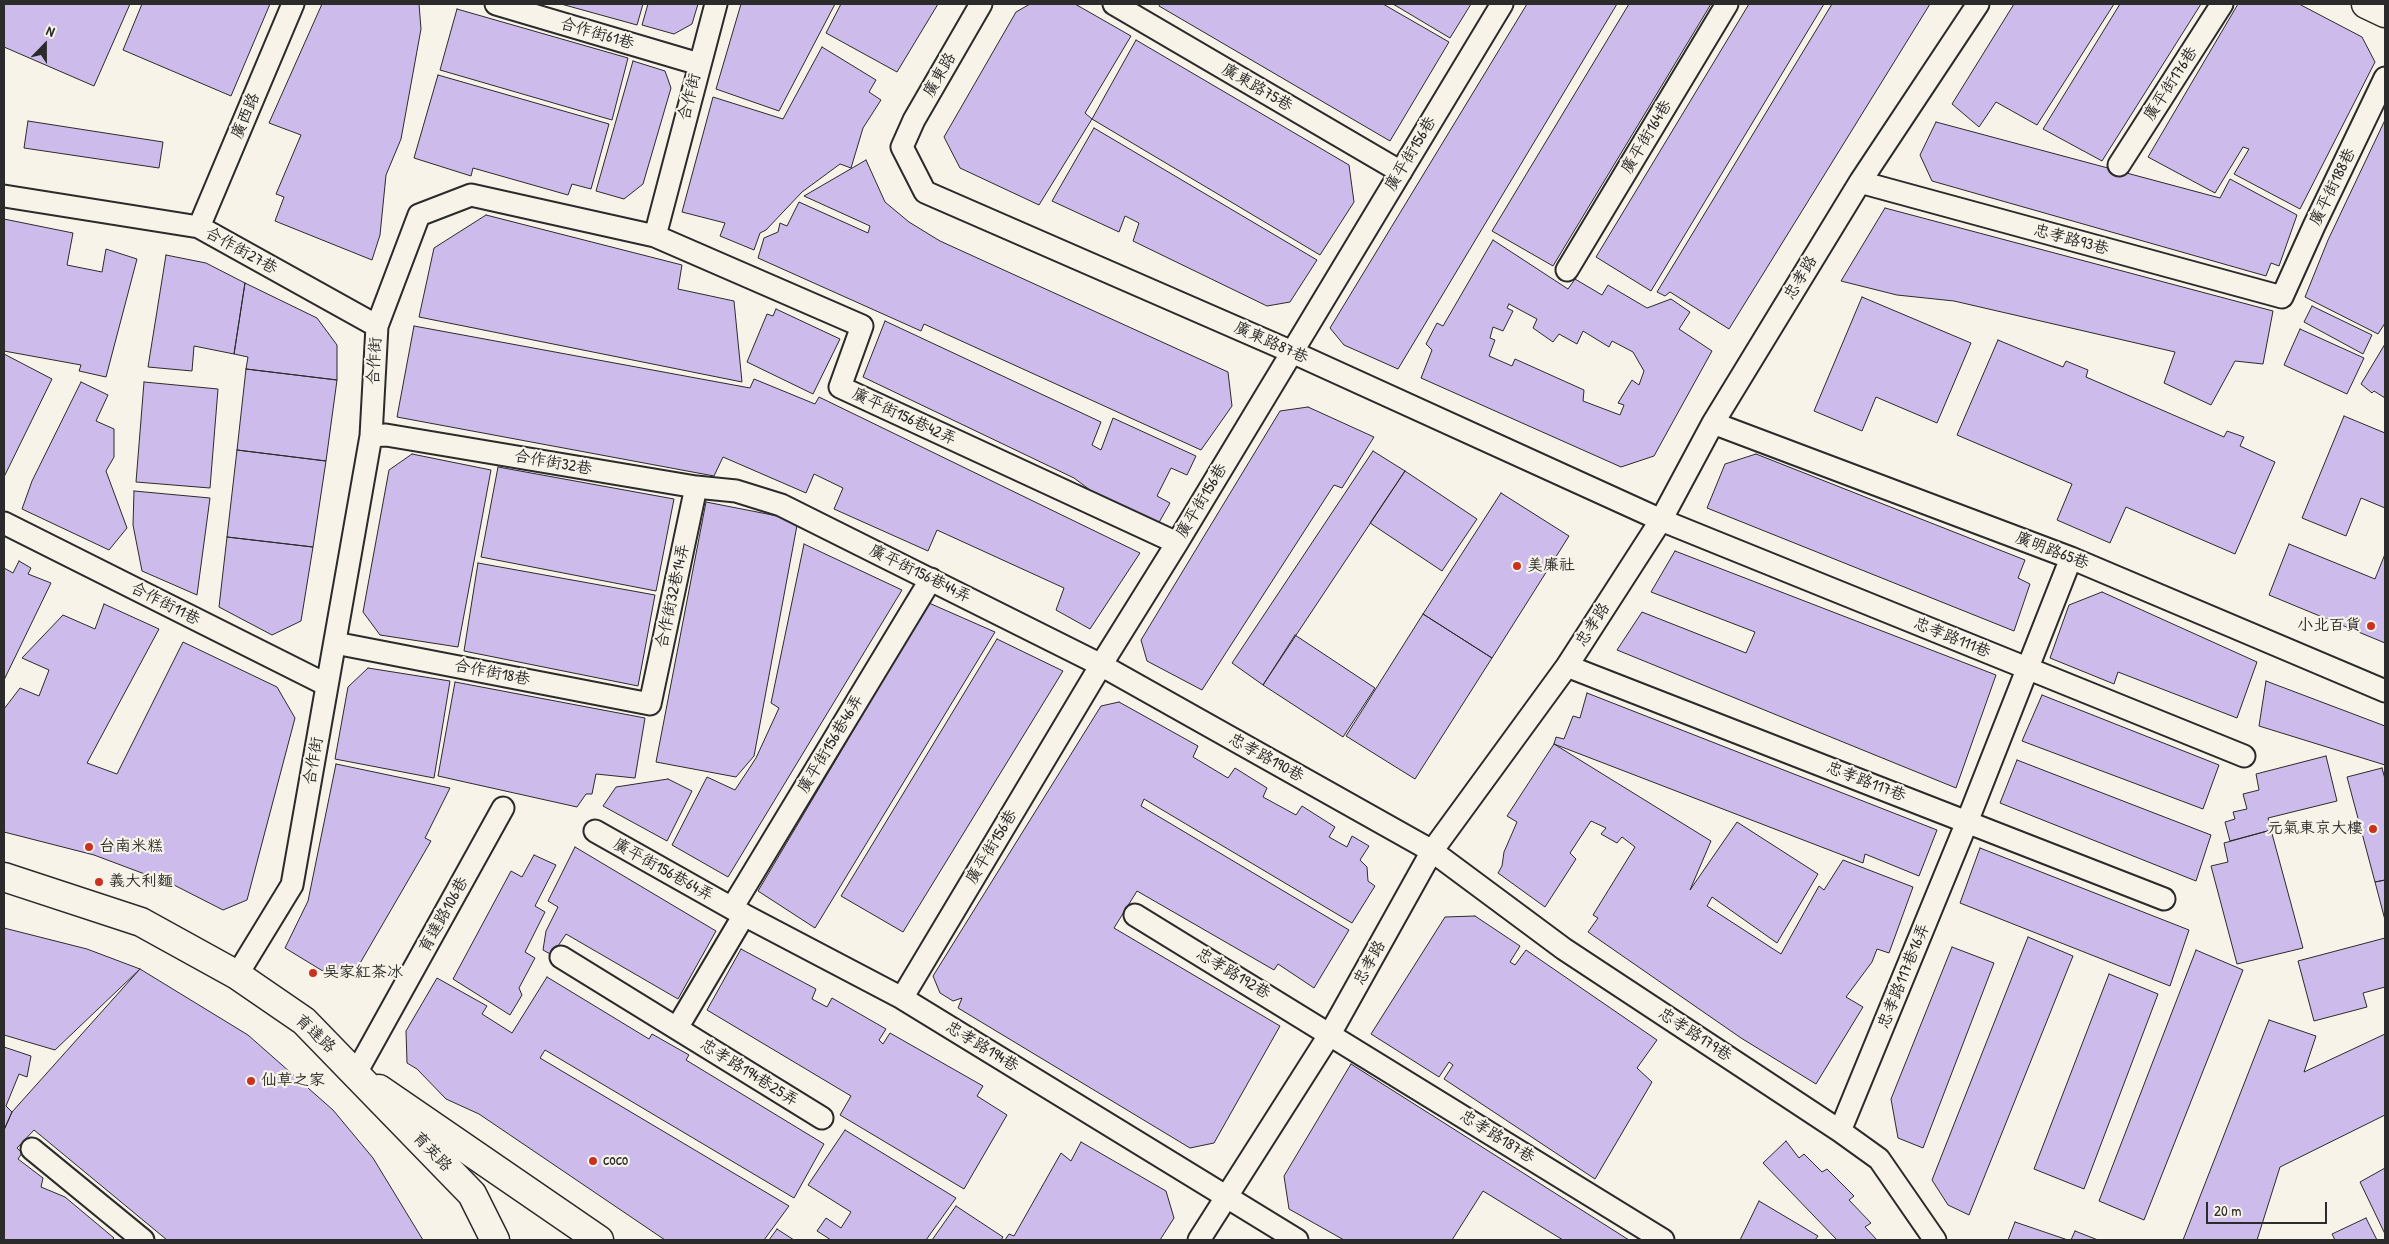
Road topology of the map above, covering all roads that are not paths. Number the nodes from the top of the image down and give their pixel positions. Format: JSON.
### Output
{"nodes":[{"id":1,"x":293,"y":4,"type":"edge"},
{"id":2,"x":496,"y":4,"type":"edge"},
{"id":3,"x":716,"y":4,"type":"edge"},
{"id":4,"x":981,"y":4,"type":"edge"},
{"id":5,"x":1114,"y":4,"type":"edge"},
{"id":6,"x":1502,"y":4,"type":"edge"},
{"id":7,"x":1727,"y":4,"type":"edge"},
{"id":8,"x":1978,"y":4,"type":"edge"},
{"id":9,"x":2222,"y":4,"type":"edge"},
{"id":10,"x":2366,"y":4,"type":"edge"},
{"id":11,"x":2385,"y":14,"type":"edge"},
{"id":12,"x":699,"y":64,"type":"junction"},
{"id":13,"x":2385,"y":78,"type":"edge"},
{"id":14,"x":902,"y":147,"type":"joint"},
{"id":15,"x":2119,"y":165,"type":"dead end"},
{"id":16,"x":1401,"y":172,"type":"junction"},
{"id":17,"x":1860,"y":182,"type":"junction"},
{"id":18,"x":4,"y":196,"type":"edge"},
{"id":19,"x":200,"y":228,"type":"junction"},
{"id":20,"x":655,"y":236,"type":"junction"},
{"id":21,"x":1567,"y":270,"type":"dead end"},
{"id":22,"x":2282,"y":296,"type":"joint"},
{"id":23,"x":377,"y":326,"type":"junction"},
{"id":24,"x":1292,"y":352,"type":"junction"},
{"id":25,"x":1713,"y":423,"type":"junction"},
{"id":26,"x":371,"y":436,"type":"junction"},
{"id":27,"x":696,"y":487,"type":"junction"},
{"id":28,"x":736,"y":492,"type":"joint"},
{"id":29,"x":1661,"y":520,"type":"junction"},
{"id":30,"x":4,"y":523,"type":"edge"},
{"id":31,"x":1177,"y":543,"type":"junction"},
{"id":32,"x":2071,"y":558,"type":"junction"},
{"id":33,"x":931,"y":579,"type":"junction"},
{"id":34,"x":335,"y":643,"type":"junction"},
{"id":35,"x":1101,"y":665,"type":"junction"},
{"id":36,"x":1567,"y":666,"type":"junction"},
{"id":37,"x":2027,"y":669,"type":"junction"},
{"id":38,"x":327,"y":685,"type":"junction"},
{"id":39,"x":2385,"y":691,"type":"edge"},
{"id":40,"x":650,"y":704,"type":"joint"},
{"id":41,"x":2244,"y":756,"type":"dead end"},
{"id":42,"x":503,"y":808,"type":"dead end"},
{"id":43,"x":1967,"y":822,"type":"junction"},
{"id":44,"x":595,"y":831,"type":"dead end"},
{"id":45,"x":1432,"y":851,"type":"junction"},
{"id":46,"x":4,"y":877,"type":"edge"},
{"id":47,"x":2164,"y":899,"type":"dead end"},
{"id":48,"x":738,"y":912,"type":"junction"},
{"id":49,"x":1135,"y":915,"type":"dead end"},
{"id":50,"x":561,"y":957,"type":"dead end"},
{"id":51,"x":237,"y":975,"type":"junction"},
{"id":52,"x":902,"y":998,"type":"junction"},
{"id":53,"x":676,"y":1028,"type":"junction"},
{"id":54,"x":1330,"y":1034,"type":"junction"},
{"id":55,"x":356,"y":1073,"type":"junction"},
{"id":56,"x":822,"y":1118,"type":"dead end"},
{"id":57,"x":1840,"y":1131,"type":"junction"},
{"id":58,"x":32,"y":1149,"type":"dead end"},
{"id":59,"x":1227,"y":1196,"type":"junction"},
{"id":60,"x":143,"y":1240,"type":"edge"},
{"id":61,"x":495,"y":1240,"type":"edge"},
{"id":62,"x":599,"y":1240,"type":"edge"},
{"id":63,"x":1199,"y":1240,"type":"edge"},
{"id":64,"x":1297,"y":1240,"type":"edge"},
{"id":65,"x":1663,"y":1240,"type":"edge"},
{"id":66,"x":1935,"y":1240,"type":"edge"}],
"edges":[{"from":1,"to":19,"type":"lane","name":"廣西路"},
{"from":2,"to":12,"type":"lane","name":"合作街61巷"},
{"from":3,"to":12,"type":"lane","name":"合作街"},
{"from":4,"to":14,"type":"lane","name":"廣東路"},
{"from":5,"to":16,"type":"lane","name":"廣東路75巷"},
{"from":6,"to":16,"type":"lane","name":"廣平街156巷"},
{"from":7,"to":21,"type":"lane","name":"廣平街164巷"},
{"from":8,"to":17,"type":"lane","name":"忠孝路"},
{"from":9,"to":15,"type":"lane","name":"廣平街176巷"},
{"from":10,"to":11,"type":"street"},
{"from":12,"to":20,"type":"lane","name":"合作街"},
{"from":13,"to":22,"type":"lane","name":"廣平街188巷"},
{"from":14,"to":24,"type":"lane","name":"廣東路87巷"},
{"from":16,"to":24,"type":"lane","name":"廣平街156巷"},
{"from":17,"to":22,"type":"lane","name":"忠孝路93巷"},
{"from":17,"to":25,"type":"lane","name":"忠孝路"},
{"from":18,"to":19,"type":"lane","name":"合作街27巷"},
{"from":19,"to":23,"type":"lane","name":"合作街27巷"},
{"from":20,"to":23,"type":"lane","name":"合作街"},
{"from":20,"to":31,"type":"lane","name":"廣平街156巷42弄"},
{"from":23,"to":26,"type":"lane","name":"合作街"},
{"from":24,"to":29,"type":"lane","name":"廣東路87巷"},
{"from":24,"to":31,"type":"lane","name":"廣平街156巷"},
{"from":25,"to":29,"type":"lane","name":"忠孝路"},
{"from":25,"to":32,"type":"lane","name":"廣明路65巷"},
{"from":26,"to":27,"type":"lane","name":"合作街32巷"},
{"from":26,"to":34,"type":"lane","name":"合作街"},
{"from":27,"to":28,"type":"lane","name":"合作街32巷"},
{"from":27,"to":40,"type":"lane","name":"合作街32巷14弄"},
{"from":28,"to":33,"type":"lane","name":"廣平街156巷44弄"},
{"from":29,"to":36,"type":"lane","name":"忠孝路"},
{"from":29,"to":37,"type":"lane","name":"忠孝路111巷"},
{"from":30,"to":38,"type":"lane","name":"合作街11巷"},
{"from":31,"to":35,"type":"lane","name":"廣平街156巷"},
{"from":32,"to":37,"type":"lane","name":"忠孝路117巷16弄"},
{"from":32,"to":39,"type":"lane","name":"廣明路65巷"},
{"from":33,"to":35,"type":"lane","name":"廣平街156巷44弄"},
{"from":33,"to":48,"type":"lane","name":"廣平街156巷46弄"},
{"from":34,"to":38,"type":"lane","name":"合作街"},
{"from":34,"to":40,"type":"lane","name":"合作街18巷"},
{"from":35,"to":45,"type":"lane","name":"忠孝路190巷"},
{"from":35,"to":52,"type":"lane","name":"廣平街156巷"},
{"from":36,"to":43,"type":"lane","name":"忠孝路117巷"},
{"from":36,"to":45,"type":"lane","name":"忠孝路"},
{"from":37,"to":41,"type":"lane","name":"忠孝路111巷"},
{"from":37,"to":43,"type":"lane","name":"忠孝路117巷16弄"},
{"from":38,"to":51,"type":"lane","name":"合作街"},
{"from":42,"to":55,"type":"lane","name":"育達路106巷"},
{"from":43,"to":47,"type":"lane","name":"忠孝路117巷"},
{"from":43,"to":57,"type":"lane","name":"忠孝路117巷16弄"},
{"from":44,"to":48,"type":"lane","name":"廣平街156巷64弄"},
{"from":45,"to":54,"type":"lane","name":"忠孝路"},
{"from":45,"to":57,"type":"lane","name":"忠孝路179巷"},
{"from":46,"to":51,"type":"street","name":"育達路"},
{"from":48,"to":52,"type":"lane","name":"忠孝路194巷"},
{"from":48,"to":53,"type":"lane"},
{"from":49,"to":54,"type":"lane","name":"忠孝路192巷"},
{"from":50,"to":53,"type":"lane","name":"忠孝路194巷25弄"},
{"from":51,"to":55,"type":"street","name":"育達路"},
{"from":52,"to":59,"type":"lane","name":"忠孝路194巷"},
{"from":53,"to":56,"type":"lane","name":"忠孝路194巷25弄"},
{"from":54,"to":59,"type":"lane","name":"忠孝路"},
{"from":54,"to":65,"type":"lane","name":"忠孝路187巷"},
{"from":55,"to":61,"type":"street","name":"育英路"},
{"from":55,"to":62,"type":"street","name":"育達路"},
{"from":57,"to":66,"type":"lane","name":"忠孝路179巷"},
{"from":58,"to":60,"type":"lane"},
{"from":59,"to":63,"type":"lane","name":"忠孝路"},
{"from":59,"to":64,"type":"lane","name":"忠孝路194巷"}]}
